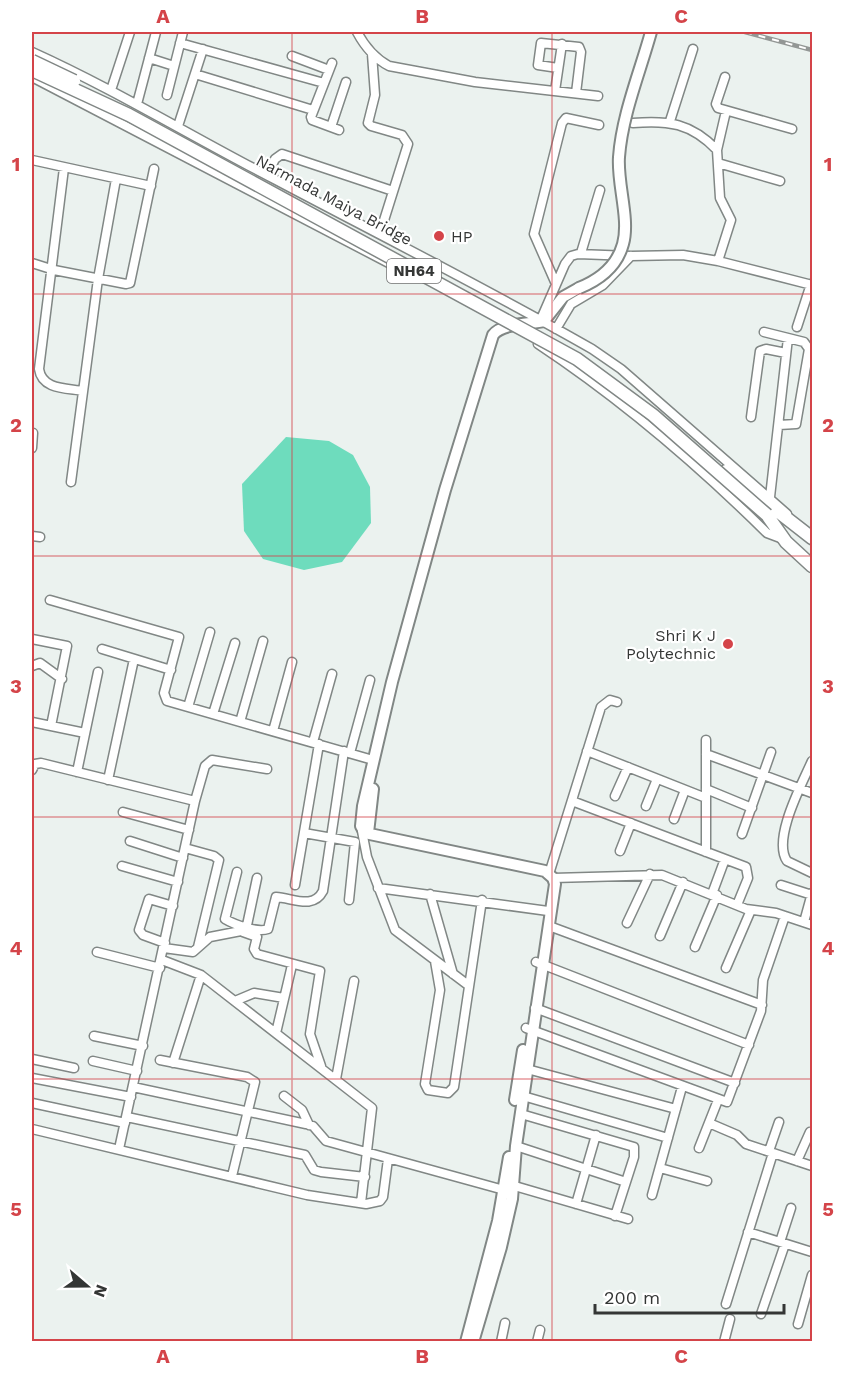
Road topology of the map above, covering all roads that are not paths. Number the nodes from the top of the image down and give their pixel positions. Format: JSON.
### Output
{"nodes":[{"id":1,"x":130,"y":32,"type":"edge"},
{"id":2,"x":156,"y":32,"type":"edge"},
{"id":3,"x":183,"y":32,"type":"edge"},
{"id":4,"x":357,"y":32,"type":"edge"},
{"id":5,"x":651,"y":32,"type":"edge"},
{"id":6,"x":180,"y":43,"type":"junction"},
{"id":7,"x":562,"y":44,"type":"junction"},
{"id":8,"x":203,"y":49,"type":"junction"},
{"id":9,"x":693,"y":49,"type":"dead end"},
{"id":10,"x":32,"y":52,"type":"edge"},
{"id":11,"x":372,"y":54,"type":"junction"},
{"id":12,"x":292,"y":56,"type":"dead end"},
{"id":13,"x":149,"y":58,"type":"junction"},
{"id":14,"x":32,"y":61,"type":"edge"},
{"id":15,"x":174,"y":66,"type":"junction"},
{"id":16,"x":558,"y":68,"type":"junction"},
{"id":17,"x":32,"y":70,"type":"edge"},
{"id":18,"x":195,"y":74,"type":"junction"},
{"id":19,"x":32,"y":77,"type":"edge"},
{"id":20,"x":725,"y":77,"type":"dead end"},
{"id":21,"x":346,"y":82,"type":"dead end"},
{"id":22,"x":324,"y":83,"type":"junction"},
{"id":23,"x":111,"y":90,"type":"junction"},
{"id":24,"x":555,"y":91,"type":"junction"},
{"id":25,"x":576,"y":93,"type":"junction"},
{"id":26,"x":167,"y":95,"type":"dead end"},
{"id":27,"x":598,"y":96,"type":"dead end"},
{"id":28,"x":137,"y":104,"type":"junction"},
{"id":29,"x":313,"y":110,"type":"junction"},
{"id":30,"x":726,"y":111,"type":"junction"},
{"id":31,"x":670,"y":121,"type":"junction"},
{"id":32,"x":633,"y":123,"type":"dead end"},
{"id":33,"x":599,"y":125,"type":"dead end"},
{"id":34,"x":178,"y":126,"type":"junction"},
{"id":35,"x":792,"y":129,"type":"dead end"},
{"id":36,"x":717,"y":150,"type":"junction"},
{"id":37,"x":32,"y":160,"type":"edge"},
{"id":38,"x":717,"y":163,"type":"junction"},
{"id":39,"x":64,"y":168,"type":"junction"},
{"id":40,"x":154,"y":169,"type":"dead end"},
{"id":41,"x":267,"y":175,"type":"junction"},
{"id":42,"x":116,"y":179,"type":"junction"},
{"id":43,"x":780,"y":181,"type":"dead end"},
{"id":44,"x":150,"y":186,"type":"junction"},
{"id":45,"x":600,"y":190,"type":"dead end"},
{"id":46,"x":393,"y":191,"type":"junction"},
{"id":47,"x":380,"y":233,"type":"junction"},
{"id":48,"x":581,"y":253,"type":"junction"},
{"id":49,"x":632,"y":256,"type":"junction"},
{"id":50,"x":718,"y":261,"type":"junction"},
{"id":51,"x":32,"y":263,"type":"edge"},
{"id":52,"x":54,"y":270,"type":"junction"},
{"id":53,"x":98,"y":279,"type":"junction"},
{"id":54,"x":556,"y":284,"type":"junction"},
{"id":55,"x":812,"y":284,"type":"edge"},
{"id":56,"x":542,"y":320,"type":"junction"},
{"id":57,"x":797,"y":327,"type":"dead end"},
{"id":58,"x":507,"y":328,"type":"junction"},
{"id":59,"x":556,"y":328,"type":"junction"},
{"id":60,"x":764,"y":332,"type":"dead end"},
{"id":61,"x":788,"y":338,"type":"junction"},
{"id":62,"x":786,"y":353,"type":"junction"},
{"id":63,"x":32,"y":376,"type":"edge"},
{"id":64,"x":808,"y":378,"type":"edge"},
{"id":65,"x":43,"y":381,"type":"junction"},
{"id":66,"x":83,"y":391,"type":"junction"},
{"id":67,"x":751,"y":417,"type":"dead end"},
{"id":68,"x":779,"y":424,"type":"junction"},
{"id":69,"x":33,"y":433,"type":"dead end"},
{"id":70,"x":32,"y":448,"type":"edge"},
{"id":71,"x":71,"y":482,"type":"dead end"},
{"id":72,"x":770,"y":497,"type":"junction"},
{"id":73,"x":770,"y":513,"type":"junction"},
{"id":74,"x":791,"y":523,"type":"junction"},
{"id":75,"x":813,"y":538,"type":"edge"},
{"id":76,"x":783,"y":539,"type":"junction"},
{"id":77,"x":813,"y":566,"type":"edge"},
{"id":78,"x":50,"y":600,"type":"dead end"},
{"id":79,"x":210,"y":632,"type":"dead end"},
{"id":80,"x":32,"y":639,"type":"edge"},
{"id":81,"x":263,"y":641,"type":"dead end"},
{"id":82,"x":235,"y":643,"type":"dead end"},
{"id":83,"x":102,"y":649,"type":"dead end"},
{"id":84,"x":134,"y":658,"type":"junction"},
{"id":85,"x":292,"y":662,"type":"dead end"},
{"id":86,"x":32,"y":666,"type":"edge"},
{"id":87,"x":171,"y":670,"type":"junction"},
{"id":88,"x":98,"y":672,"type":"dead end"},
{"id":89,"x":332,"y":674,"type":"dead end"},
{"id":90,"x":62,"y":679,"type":"junction"},
{"id":91,"x":370,"y":680,"type":"dead end"},
{"id":92,"x":617,"y":702,"type":"dead end"},
{"id":93,"x":188,"y":707,"type":"junction"},
{"id":94,"x":213,"y":714,"type":"junction"},
{"id":95,"x":32,"y":722,"type":"edge"},
{"id":96,"x":240,"y":722,"type":"junction"},
{"id":97,"x":51,"y":726,"type":"junction"},
{"id":98,"x":273,"y":731,"type":"junction"},
{"id":99,"x":85,"y":733,"type":"junction"},
{"id":100,"x":706,"y":740,"type":"dead end"},
{"id":101,"x":316,"y":743,"type":"junction"},
{"id":102,"x":587,"y":751,"type":"junction"},
{"id":103,"x":347,"y":752,"type":"junction"},
{"id":104,"x":771,"y":752,"type":"dead end"},
{"id":105,"x":706,"y":754,"type":"junction"},
{"id":106,"x":373,"y":760,"type":"junction"},
{"id":107,"x":813,"y":761,"type":"edge"},
{"id":108,"x":628,"y":767,"type":"junction"},
{"id":109,"x":267,"y":769,"type":"dead end"},
{"id":110,"x":32,"y":770,"type":"edge"},
{"id":111,"x":77,"y":772,"type":"junction"},
{"id":112,"x":764,"y":774,"type":"junction"},
{"id":113,"x":657,"y":779,"type":"junction"},
{"id":114,"x":108,"y":780,"type":"junction"},
{"id":115,"x":801,"y":788,"type":"junction"},
{"id":116,"x":685,"y":790,"type":"junction"},
{"id":117,"x":813,"y":793,"type":"edge"},
{"id":118,"x":706,"y":794,"type":"junction"},
{"id":119,"x":615,"y":796,"type":"dead end"},
{"id":120,"x":195,"y":801,"type":"junction"},
{"id":121,"x":572,"y":801,"type":"junction"},
{"id":122,"x":646,"y":806,"type":"dead end"},
{"id":123,"x":752,"y":808,"type":"junction"},
{"id":124,"x":123,"y":812,"type":"dead end"},
{"id":125,"x":674,"y":819,"type":"dead end"},
{"id":126,"x":631,"y":823,"type":"junction"},
{"id":127,"x":189,"y":830,"type":"junction"},
{"id":128,"x":365,"y":832,"type":"junction"},
{"id":129,"x":304,"y":833,"type":"junction"},
{"id":130,"x":742,"y":834,"type":"dead end"},
{"id":131,"x":331,"y":838,"type":"junction"},
{"id":132,"x":130,"y":842,"type":"dead end"},
{"id":133,"x":185,"y":848,"type":"junction"},
{"id":134,"x":620,"y":851,"type":"dead end"},
{"id":135,"x":706,"y":852,"type":"junction"},
{"id":136,"x":183,"y":858,"type":"junction"},
{"id":137,"x":725,"y":859,"type":"junction"},
{"id":138,"x":122,"y":866,"type":"dead end"},
{"id":139,"x":237,"y":872,"type":"dead end"},
{"id":140,"x":813,"y":873,"type":"edge"},
{"id":141,"x":650,"y":874,"type":"junction"},
{"id":142,"x":551,"y":876,"type":"junction"},
{"id":143,"x":257,"y":878,"type":"dead end"},
{"id":144,"x":178,"y":882,"type":"junction"},
{"id":145,"x":683,"y":882,"type":"junction"},
{"id":146,"x":295,"y":885,"type":"dead end"},
{"id":147,"x":781,"y":885,"type":"dead end"},
{"id":148,"x":378,"y":888,"type":"junction"},
{"id":149,"x":555,"y":891,"type":"junction"},
{"id":150,"x":430,"y":894,"type":"junction"},
{"id":151,"x":812,"y":894,"type":"edge"},
{"id":152,"x":715,"y":895,"type":"junction"},
{"id":153,"x":349,"y":900,"type":"dead end"},
{"id":154,"x":482,"y":900,"type":"junction"},
{"id":155,"x":737,"y":905,"type":"junction"},
{"id":156,"x":173,"y":906,"type":"junction"},
{"id":157,"x":751,"y":910,"type":"junction"},
{"id":158,"x":548,"y":911,"type":"junction"},
{"id":159,"x":784,"y":916,"type":"junction"},
{"id":160,"x":627,"y":923,"type":"dead end"},
{"id":161,"x":808,"y":923,"type":"edge"},
{"id":162,"x":549,"y":926,"type":"junction"},
{"id":163,"x":245,"y":929,"type":"junction"},
{"id":164,"x":660,"y":936,"type":"dead end"},
{"id":165,"x":165,"y":946,"type":"junction"},
{"id":166,"x":695,"y":946,"type":"dead end"},
{"id":167,"x":198,"y":948,"type":"junction"},
{"id":168,"x":97,"y":952,"type":"dead end"},
{"id":169,"x":435,"y":961,"type":"junction"},
{"id":170,"x":161,"y":964,"type":"junction"},
{"id":171,"x":539,"y":964,"type":"junction"},
{"id":172,"x":292,"y":965,"type":"junction"},
{"id":173,"x":726,"y":968,"type":"dead end"},
{"id":174,"x":201,"y":975,"type":"junction"},
{"id":175,"x":453,"y":975,"type":"junction"},
{"id":176,"x":354,"y":981,"type":"dead end"},
{"id":177,"x":468,"y":986,"type":"junction"},
{"id":178,"x":284,"y":998,"type":"junction"},
{"id":179,"x":235,"y":1001,"type":"junction"},
{"id":180,"x":762,"y":1005,"type":"junction"},
{"id":181,"x":535,"y":1008,"type":"junction"},
{"id":182,"x":529,"y":1029,"type":"junction"},
{"id":183,"x":276,"y":1033,"type":"junction"},
{"id":184,"x":94,"y":1036,"type":"dead end"},
{"id":185,"x":749,"y":1045,"type":"junction"},
{"id":186,"x":143,"y":1046,"type":"junction"},
{"id":187,"x":32,"y":1060,"type":"edge"},
{"id":188,"x":160,"y":1060,"type":"dead end"},
{"id":189,"x":93,"y":1061,"type":"dead end"},
{"id":190,"x":173,"y":1063,"type":"junction"},
{"id":191,"x":74,"y":1068,"type":"dead end"},
{"id":192,"x":322,"y":1068,"type":"junction"},
{"id":193,"x":527,"y":1069,"type":"junction"},
{"id":194,"x":137,"y":1071,"type":"junction"},
{"id":195,"x":32,"y":1078,"type":"edge"},
{"id":196,"x":336,"y":1079,"type":"junction"},
{"id":197,"x":735,"y":1083,"type":"junction"},
{"id":198,"x":133,"y":1087,"type":"junction"},
{"id":199,"x":682,"y":1087,"type":"junction"},
{"id":200,"x":284,"y":1096,"type":"dead end"},
{"id":201,"x":523,"y":1096,"type":"junction"},
{"id":202,"x":131,"y":1097,"type":"junction"},
{"id":203,"x":718,"y":1100,"type":"junction"},
{"id":204,"x":32,"y":1103,"type":"edge"},
{"id":205,"x":676,"y":1109,"type":"junction"},
{"id":206,"x":249,"y":1112,"type":"junction"},
{"id":207,"x":520,"y":1114,"type":"junction"},
{"id":208,"x":126,"y":1120,"type":"junction"},
{"id":209,"x":779,"y":1122,"type":"dead end"},
{"id":210,"x":709,"y":1123,"type":"junction"},
{"id":211,"x":309,"y":1125,"type":"junction"},
{"id":212,"x":32,"y":1129,"type":"edge"},
{"id":213,"x":810,"y":1132,"type":"dead end"},
{"id":214,"x":596,"y":1135,"type":"junction"},
{"id":215,"x":668,"y":1138,"type":"junction"},
{"id":216,"x":241,"y":1143,"type":"junction"},
{"id":217,"x":516,"y":1146,"type":"junction"},
{"id":218,"x":699,"y":1148,"type":"dead end"},
{"id":219,"x":119,"y":1149,"type":"junction"},
{"id":220,"x":771,"y":1152,"type":"junction"},
{"id":221,"x":368,"y":1153,"type":"junction"},
{"id":222,"x":388,"y":1159,"type":"junction"},
{"id":223,"x":797,"y":1161,"type":"junction"},
{"id":224,"x":813,"y":1166,"type":"edge"},
{"id":225,"x":660,"y":1168,"type":"junction"},
{"id":226,"x":586,"y":1169,"type":"junction"},
{"id":227,"x":232,"y":1176,"type":"junction"},
{"id":228,"x":365,"y":1177,"type":"junction"},
{"id":229,"x":707,"y":1181,"type":"dead end"},
{"id":230,"x":626,"y":1182,"type":"junction"},
{"id":231,"x":507,"y":1186,"type":"junction"},
{"id":232,"x":652,"y":1195,"type":"dead end"},
{"id":233,"x":361,"y":1203,"type":"junction"},
{"id":234,"x":576,"y":1204,"type":"junction"},
{"id":235,"x":791,"y":1208,"type":"dead end"},
{"id":236,"x":615,"y":1216,"type":"junction"},
{"id":237,"x":628,"y":1219,"type":"dead end"},
{"id":238,"x":748,"y":1232,"type":"junction"},
{"id":239,"x":782,"y":1243,"type":"junction"},
{"id":240,"x":813,"y":1252,"type":"edge"},
{"id":241,"x":813,"y":1275,"type":"edge"},
{"id":242,"x":726,"y":1304,"type":"dead end"},
{"id":243,"x":761,"y":1314,"type":"dead end"},
{"id":244,"x":730,"y":1319,"type":"dead end"},
{"id":245,"x":505,"y":1323,"type":"dead end"},
{"id":246,"x":798,"y":1324,"type":"dead end"},
{"id":247,"x":540,"y":1330,"type":"dead end"},
{"id":248,"x":466,"y":1341,"type":"edge"},
{"id":249,"x":473,"y":1341,"type":"edge"},
{"id":250,"x":501,"y":1341,"type":"edge"},
{"id":251,"x":537,"y":1341,"type":"edge"},
{"id":252,"x":724,"y":1341,"type":"edge"}],
"edges":[{"from":1,"to":23,"type":"street"},
{"from":2,"to":13,"type":"street"},
{"from":3,"to":6,"type":"street"},
{"from":4,"to":11,"type":"street"},
{"from":5,"to":56,"type":"main road","bridge":true},
{"from":6,"to":8,"type":"street"},
{"from":6,"to":15,"type":"street"},
{"from":7,"to":16,"type":"street"},
{"from":7,"to":16,"type":"street"},
{"from":7,"to":25,"type":"street"},
{"from":8,"to":18,"type":"street"},
{"from":8,"to":22,"type":"street"},
{"from":9,"to":31,"type":"street"},
{"from":10,"to":23,"type":"street","number":"NH64"},
{"from":11,"to":24,"type":"street"},
{"from":11,"to":46,"type":"street"},
{"from":12,"to":22,"type":"street"},
{"from":13,"to":15,"type":"street"},
{"from":13,"to":28,"type":"street"},
{"from":14,"to":73,"type":"highway","name":"Narmada Maiya Bridge","number":"NH64","bridge":true},
{"from":15,"to":26,"type":"street"},
{"from":16,"to":24,"type":"street"},
{"from":17,"to":73,"type":"highway","number":"NH64","bridge":true},
{"from":18,"to":29,"type":"street"},
{"from":18,"to":34,"type":"street"},
{"from":19,"to":58,"type":"street"},
{"from":20,"to":30,"type":"street"},
{"from":21,"to":29,"type":"street"},
{"from":22,"to":29,"type":"street"},
{"from":23,"to":28,"type":"street","number":"NH64"},
{"from":24,"to":25,"type":"street"},
{"from":25,"to":27,"type":"street"},
{"from":28,"to":34,"type":"street","number":"NH64"},
{"from":30,"to":35,"type":"street"},
{"from":30,"to":36,"type":"street"},
{"from":31,"to":32,"type":"street"},
{"from":31,"to":36,"type":"street"},
{"from":33,"to":54,"type":"street"},
{"from":34,"to":41,"type":"street","number":"NH64"},
{"from":36,"to":38,"type":"street"},
{"from":37,"to":39,"type":"street"},
{"from":38,"to":43,"type":"street"},
{"from":38,"to":50,"type":"street"},
{"from":39,"to":42,"type":"street"},
{"from":39,"to":52,"type":"street"},
{"from":40,"to":44,"type":"street"},
{"from":41,"to":46,"type":"street"},
{"from":41,"to":47,"type":"street","number":"NH64"},
{"from":42,"to":44,"type":"street"},
{"from":42,"to":53,"type":"street"},
{"from":44,"to":53,"type":"street"},
{"from":45,"to":48,"type":"street"},
{"from":46,"to":47,"type":"street"},
{"from":47,"to":56,"type":"street","number":"NH64"},
{"from":48,"to":49,"type":"street"},
{"from":48,"to":54,"type":"street"},
{"from":49,"to":50,"type":"street"},
{"from":49,"to":59,"type":"street"},
{"from":50,"to":55,"type":"street"},
{"from":51,"to":52,"type":"street"},
{"from":52,"to":53,"type":"street"},
{"from":52,"to":65,"type":"street"},
{"from":53,"to":66,"type":"street"},
{"from":54,"to":56,"type":"street"},
{"from":55,"to":57,"type":"street"},
{"from":56,"to":58,"type":"main road"},
{"from":56,"to":59,"type":"street","number":"NH64"},
{"from":58,"to":76,"type":"street"},
{"from":58,"to":106,"type":"main road"},
{"from":58,"to":128,"type":"main road"},
{"from":59,"to":72,"type":"street","number":"NH64"},
{"from":60,"to":61,"type":"street"},
{"from":61,"to":62,"type":"street"},
{"from":61,"to":64,"type":"street"},
{"from":62,"to":67,"type":"street"},
{"from":62,"to":68,"type":"street"},
{"from":63,"to":65,"type":"street"},
{"from":64,"to":68,"type":"street"},
{"from":65,"to":66,"type":"street"},
{"from":66,"to":71,"type":"street"},
{"from":68,"to":72,"type":"street"},
{"from":69,"to":70,"type":"street"},
{"from":72,"to":74,"type":"street","number":"NH64"},
{"from":73,"to":74,"type":"highway","number":"NH64"},
{"from":73,"to":76,"type":"highway","number":"NH64"},
{"from":74,"to":75,"type":"highway","number":"NH64"},
{"from":76,"to":77,"type":"highway","number":"NH64"},
{"from":78,"to":87,"type":"street"},
{"from":79,"to":93,"type":"street"},
{"from":80,"to":90,"type":"street"},
{"from":81,"to":96,"type":"street"},
{"from":82,"to":94,"type":"street"},
{"from":83,"to":84,"type":"street"},
{"from":84,"to":87,"type":"street"},
{"from":84,"to":114,"type":"street"},
{"from":85,"to":98,"type":"street"},
{"from":86,"to":90,"type":"street"},
{"from":87,"to":93,"type":"street"},
{"from":88,"to":99,"type":"street"},
{"from":89,"to":101,"type":"street"},
{"from":90,"to":97,"type":"street"},
{"from":91,"to":103,"type":"street"},
{"from":92,"to":102,"type":"street"},
{"from":93,"to":94,"type":"street"},
{"from":94,"to":96,"type":"street"},
{"from":95,"to":97,"type":"street"},
{"from":96,"to":98,"type":"street"},
{"from":97,"to":99,"type":"street"},
{"from":98,"to":101,"type":"street"},
{"from":99,"to":111,"type":"street"},
{"from":100,"to":105,"type":"street"},
{"from":101,"to":103,"type":"street"},
{"from":101,"to":129,"type":"street"},
{"from":102,"to":108,"type":"street"},
{"from":102,"to":121,"type":"street"},
{"from":103,"to":106,"type":"street"},
{"from":103,"to":131,"type":"street"},
{"from":104,"to":112,"type":"street"},
{"from":105,"to":112,"type":"street"},
{"from":105,"to":118,"type":"street"},
{"from":106,"to":128,"type":"main road"},
{"from":107,"to":115,"type":"street"},
{"from":108,"to":113,"type":"street"},
{"from":108,"to":119,"type":"street"},
{"from":109,"to":120,"type":"street"},
{"from":110,"to":111,"type":"street"},
{"from":111,"to":114,"type":"street"},
{"from":112,"to":115,"type":"street"},
{"from":112,"to":123,"type":"street"},
{"from":113,"to":116,"type":"street"},
{"from":113,"to":122,"type":"street"},
{"from":114,"to":120,"type":"street"},
{"from":115,"to":117,"type":"street"},
{"from":115,"to":140,"type":"street"},
{"from":116,"to":118,"type":"street"},
{"from":116,"to":125,"type":"street"},
{"from":118,"to":123,"type":"street"},
{"from":118,"to":135,"type":"street"},
{"from":120,"to":127,"type":"street"},
{"from":121,"to":126,"type":"street"},
{"from":121,"to":142,"type":"street"},
{"from":123,"to":130,"type":"street"},
{"from":124,"to":127,"type":"street"},
{"from":126,"to":134,"type":"street"},
{"from":126,"to":135,"type":"street"},
{"from":127,"to":133,"type":"street"},
{"from":128,"to":142,"type":"main road"},
{"from":128,"to":148,"type":"street"},
{"from":129,"to":131,"type":"street"},
{"from":129,"to":146,"type":"street"},
{"from":131,"to":153,"type":"street"},
{"from":131,"to":163,"type":"street"},
{"from":132,"to":136,"type":"street"},
{"from":133,"to":136,"type":"street"},
{"from":133,"to":167,"type":"street"},
{"from":135,"to":137,"type":"street"},
{"from":136,"to":144,"type":"street"},
{"from":137,"to":152,"type":"street"},
{"from":137,"to":155,"type":"street"},
{"from":138,"to":144,"type":"street"},
{"from":139,"to":163,"type":"street"},
{"from":141,"to":142,"type":"street"},
{"from":141,"to":145,"type":"street"},
{"from":141,"to":160,"type":"street"},
{"from":142,"to":149,"type":"main road"},
{"from":143,"to":163,"type":"street"},
{"from":144,"to":156,"type":"street"},
{"from":145,"to":152,"type":"street"},
{"from":145,"to":164,"type":"street"},
{"from":147,"to":151,"type":"street"},
{"from":148,"to":150,"type":"street"},
{"from":148,"to":169,"type":"street"},
{"from":149,"to":158,"type":"main road"},
{"from":149,"to":162,"type":"main road"},
{"from":150,"to":154,"type":"street"},
{"from":150,"to":175,"type":"street"},
{"from":151,"to":161,"type":"street"},
{"from":152,"to":155,"type":"street"},
{"from":152,"to":166,"type":"street"},
{"from":154,"to":158,"type":"street"},
{"from":154,"to":177,"type":"street"},
{"from":155,"to":157,"type":"street"},
{"from":156,"to":165,"type":"street"},
{"from":156,"to":165,"type":"street"},
{"from":157,"to":159,"type":"street"},
{"from":157,"to":173,"type":"street"},
{"from":158,"to":171,"type":"main road"},
{"from":159,"to":161,"type":"street"},
{"from":159,"to":180,"type":"street"},
{"from":162,"to":171,"type":"main road"},
{"from":162,"to":180,"type":"street"},
{"from":163,"to":167,"type":"street"},
{"from":163,"to":172,"type":"street"},
{"from":165,"to":167,"type":"street"},
{"from":165,"to":170,"type":"street"},
{"from":168,"to":170,"type":"street"},
{"from":169,"to":175,"type":"street"},
{"from":169,"to":177,"type":"street"},
{"from":170,"to":174,"type":"street"},
{"from":170,"to":186,"type":"street"},
{"from":171,"to":181,"type":"main road"},
{"from":171,"to":182,"type":"main road"},
{"from":171,"to":185,"type":"street"},
{"from":172,"to":178,"type":"street"},
{"from":172,"to":192,"type":"street"},
{"from":174,"to":179,"type":"street"},
{"from":174,"to":190,"type":"street"},
{"from":175,"to":177,"type":"street"},
{"from":176,"to":196,"type":"street"},
{"from":178,"to":179,"type":"street"},
{"from":178,"to":183,"type":"street"},
{"from":179,"to":183,"type":"street"},
{"from":180,"to":185,"type":"street"},
{"from":181,"to":182,"type":"main road"},
{"from":181,"to":197,"type":"street"},
{"from":182,"to":193,"type":"main road"},
{"from":182,"to":199,"type":"street"},
{"from":182,"to":231,"type":"main road"},
{"from":183,"to":192,"type":"street"},
{"from":184,"to":186,"type":"street"},
{"from":185,"to":197,"type":"street"},
{"from":186,"to":194,"type":"street"},
{"from":187,"to":191,"type":"street"},
{"from":188,"to":190,"type":"street"},
{"from":189,"to":194,"type":"street"},
{"from":190,"to":206,"type":"street"},
{"from":192,"to":196,"type":"street"},
{"from":193,"to":201,"type":"main road"},
{"from":193,"to":205,"type":"street"},
{"from":194,"to":198,"type":"street"},
{"from":195,"to":202,"type":"street"},
{"from":196,"to":221,"type":"street"},
{"from":197,"to":203,"type":"street"},
{"from":198,"to":202,"type":"street"},
{"from":198,"to":206,"type":"street"},
{"from":199,"to":203,"type":"street"},
{"from":199,"to":205,"type":"street"},
{"from":200,"to":211,"type":"street"},
{"from":201,"to":207,"type":"main road"},
{"from":201,"to":215,"type":"street"},
{"from":202,"to":208,"type":"street"},
{"from":203,"to":210,"type":"street"},
{"from":204,"to":208,"type":"street"},
{"from":205,"to":215,"type":"street"},
{"from":206,"to":211,"type":"street"},
{"from":206,"to":216,"type":"street"},
{"from":207,"to":214,"type":"street"},
{"from":207,"to":217,"type":"main road"},
{"from":208,"to":216,"type":"street"},
{"from":208,"to":219,"type":"street"},
{"from":209,"to":220,"type":"street"},
{"from":210,"to":218,"type":"street"},
{"from":210,"to":220,"type":"street"},
{"from":211,"to":221,"type":"street"},
{"from":212,"to":219,"type":"street"},
{"from":213,"to":223,"type":"street"},
{"from":214,"to":226,"type":"street"},
{"from":214,"to":230,"type":"street"},
{"from":215,"to":225,"type":"street"},
{"from":216,"to":227,"type":"street"},
{"from":216,"to":228,"type":"street"},
{"from":217,"to":226,"type":"street"},
{"from":217,"to":231,"type":"main road"},
{"from":219,"to":227,"type":"street"},
{"from":220,"to":223,"type":"street"},
{"from":220,"to":238,"type":"street"},
{"from":221,"to":222,"type":"street"},
{"from":221,"to":228,"type":"street"},
{"from":222,"to":231,"type":"street"},
{"from":222,"to":233,"type":"street"},
{"from":223,"to":224,"type":"street"},
{"from":225,"to":229,"type":"street"},
{"from":225,"to":232,"type":"street"},
{"from":226,"to":230,"type":"street"},
{"from":226,"to":234,"type":"street"},
{"from":227,"to":233,"type":"street"},
{"from":228,"to":233,"type":"street"},
{"from":230,"to":236,"type":"street"},
{"from":231,"to":234,"type":"street"},
{"from":231,"to":248,"type":"main road"},
{"from":231,"to":249,"type":"main road"},
{"from":234,"to":236,"type":"street"},
{"from":235,"to":239,"type":"street"},
{"from":236,"to":237,"type":"street"},
{"from":238,"to":239,"type":"street"},
{"from":238,"to":242,"type":"street"},
{"from":239,"to":240,"type":"street"},
{"from":239,"to":243,"type":"street"},
{"from":241,"to":246,"type":"street"},
{"from":244,"to":252,"type":"street"},
{"from":245,"to":250,"type":"street"},
{"from":247,"to":251,"type":"street"}]}
